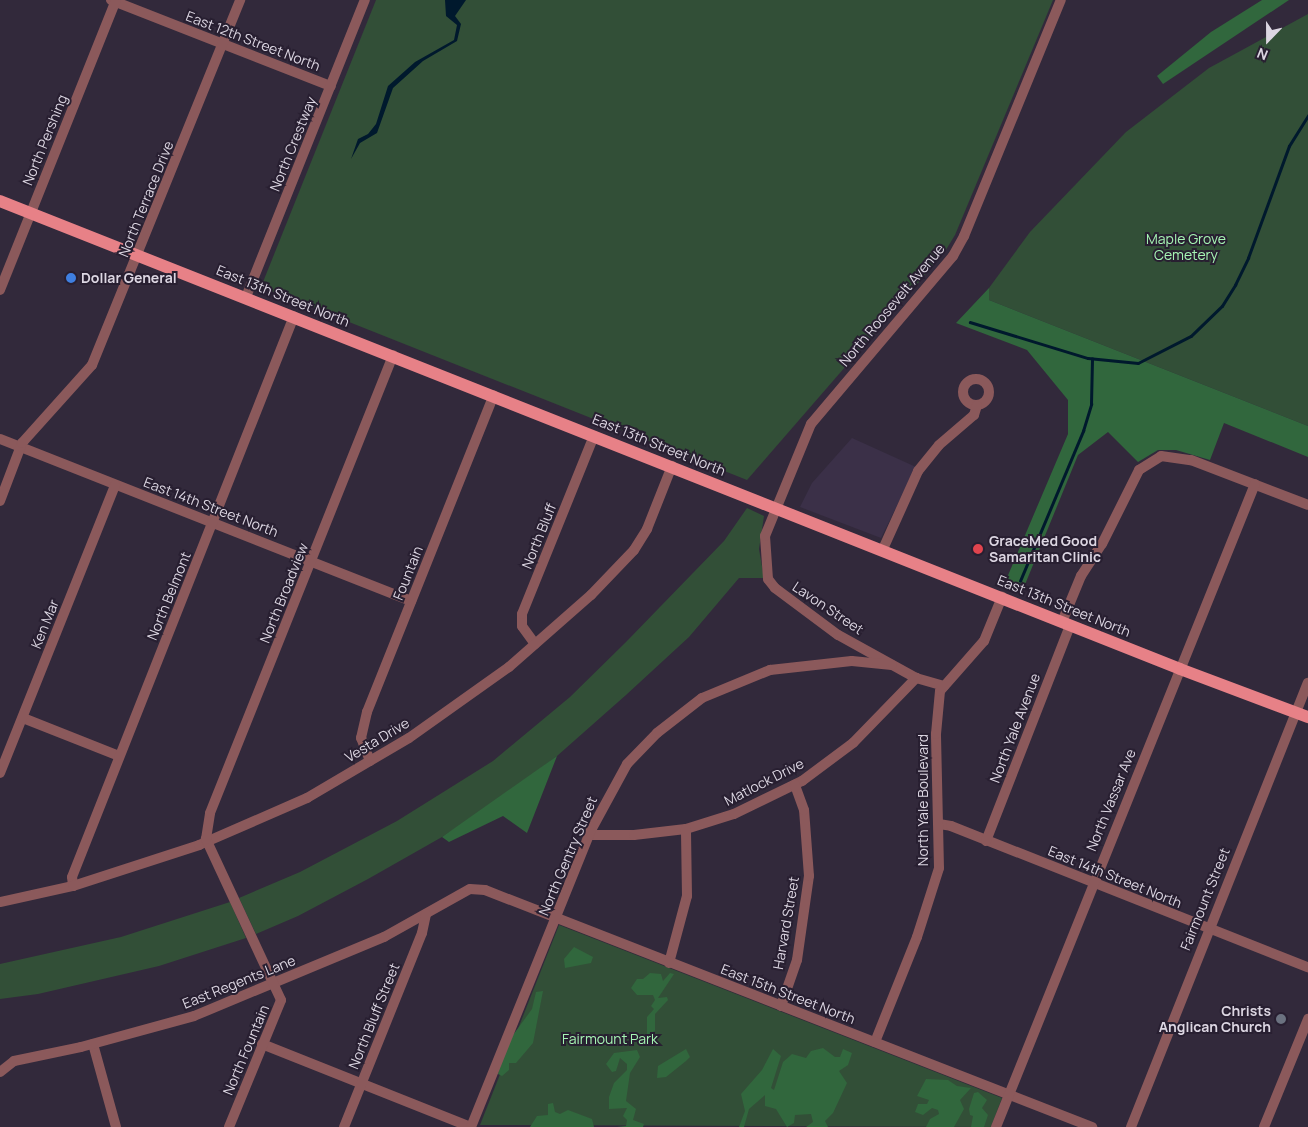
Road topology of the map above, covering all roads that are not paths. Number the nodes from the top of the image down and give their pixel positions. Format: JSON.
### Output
{"nodes":[{"id":1,"x":240,"y":0,"type":"edge"},
{"id":2,"x":365,"y":0,"type":"edge"},
{"id":3,"x":1061,"y":0,"type":"edge"},
{"id":4,"x":114,"y":1,"type":"edge"},
{"id":5,"x":222,"y":44,"type":"junction"},
{"id":6,"x":331,"y":86,"type":"junction"},
{"id":7,"x":0,"y":200,"type":"edge"},
{"id":8,"x":31,"y":213,"type":"junction"},
{"id":9,"x":138,"y":255,"type":"junction"},
{"id":10,"x":0,"y":290,"type":"edge"},
{"id":11,"x":246,"y":297,"type":"junction"},
{"id":12,"x":294,"y":316,"type":"junction"},
{"id":13,"x":393,"y":356,"type":"junction"},
{"id":14,"x":494,"y":395,"type":"junction"},
{"id":15,"x":977,"y":405,"type":"dead end"},
{"id":16,"x":594,"y":436,"type":"junction"},
{"id":17,"x":0,"y":439,"type":"edge"},
{"id":18,"x":21,"y":447,"type":"junction"},
{"id":19,"x":672,"y":466,"type":"junction"},
{"id":20,"x":1255,"y":484,"type":"junction"},
{"id":21,"x":115,"y":485,"type":"junction"},
{"id":22,"x":0,"y":501,"type":"edge"},
{"id":23,"x":1308,"y":505,"type":"edge"},
{"id":24,"x":776,"y":507,"type":"junction"},
{"id":25,"x":213,"y":522,"type":"junction"},
{"id":26,"x":883,"y":549,"type":"junction"},
{"id":27,"x":311,"y":561,"type":"junction"},
{"id":28,"x":1002,"y":597,"type":"junction"},
{"id":29,"x":411,"y":601,"type":"junction"},
{"id":30,"x":1066,"y":623,"type":"junction"},
{"id":31,"x":535,"y":644,"type":"junction"},
{"id":32,"x":895,"y":666,"type":"junction"},
{"id":33,"x":1180,"y":669,"type":"junction"},
{"id":34,"x":916,"y":678,"type":"junction"},
{"id":35,"x":1308,"y":683,"type":"edge"},
{"id":36,"x":944,"y":686,"type":"junction"},
{"id":37,"x":1302,"y":714,"type":"edge"},
{"id":38,"x":23,"y":718,"type":"junction"},
{"id":39,"x":119,"y":756,"type":"junction"},
{"id":40,"x":370,"y":761,"type":"junction"},
{"id":41,"x":0,"y":772,"type":"edge"},
{"id":42,"x":795,"y":784,"type":"junction"},
{"id":43,"x":939,"y":824,"type":"junction"},
{"id":44,"x":686,"y":829,"type":"junction"},
{"id":45,"x":590,"y":835,"type":"junction"},
{"id":46,"x":207,"y":841,"type":"junction"},
{"id":47,"x":986,"y":841,"type":"junction"},
{"id":48,"x":1093,"y":883,"type":"junction"},
{"id":49,"x":73,"y":886,"type":"junction"},
{"id":50,"x":474,"y":889,"type":"joint"},
{"id":51,"x":0,"y":902,"type":"edge"},
{"id":52,"x":426,"y":914,"type":"junction"},
{"id":53,"x":556,"y":918,"type":"junction"},
{"id":54,"x":1208,"y":928,"type":"junction"},
{"id":55,"x":669,"y":963,"type":"junction"},
{"id":56,"x":1308,"y":967,"type":"edge"},
{"id":57,"x":274,"y":983,"type":"junction"},
{"id":58,"x":781,"y":1006,"type":"junction"},
{"id":59,"x":1308,"y":1019,"type":"edge"},
{"id":60,"x":875,"y":1042,"type":"junction"},
{"id":61,"x":93,"y":1044,"type":"junction"},
{"id":62,"x":262,"y":1044,"type":"junction"},
{"id":63,"x":1,"y":1070,"type":"edge"},
{"id":64,"x":362,"y":1083,"type":"junction"},
{"id":65,"x":1010,"y":1094,"type":"junction"},
{"id":66,"x":116,"y":1127,"type":"edge"},
{"id":67,"x":229,"y":1127,"type":"edge"},
{"id":68,"x":344,"y":1127,"type":"edge"},
{"id":69,"x":471,"y":1127,"type":"edge"},
{"id":70,"x":996,"y":1127,"type":"edge"},
{"id":71,"x":1092,"y":1127,"type":"edge"},
{"id":72,"x":1131,"y":1127,"type":"edge"},
{"id":73,"x":1264,"y":1127,"type":"edge"}],
"edges":[{"from":1,"to":5,"type":"street","name":"North Terrace Drive"},
{"from":2,"to":6,"type":"street","name":"North Crestway"},
{"from":3,"to":24,"type":"street","name":"North Roosevelt Avenue"},
{"from":4,"to":5,"type":"street","name":"East 12th Street North"},
{"from":4,"to":8,"type":"street","name":"North Pershing"},
{"from":5,"to":6,"type":"street","name":"East 12th Street North"},
{"from":5,"to":9,"type":"street","name":"North Terrace Drive"},
{"from":6,"to":11,"type":"street","name":"North Crestway"},
{"from":7,"to":8,"type":"main road","name":"East 13th Street North"},
{"from":8,"to":9,"type":"main road","name":"East 13th Street North"},
{"from":8,"to":10,"type":"street","name":"North Pershing"},
{"from":9,"to":11,"type":"main road","name":"East 13th Street North"},
{"from":9,"to":18,"type":"street","name":"North Terrace Drive"},
{"from":11,"to":12,"type":"main road","name":"East 13th Street North"},
{"from":12,"to":13,"type":"main road","name":"East 13th Street North"},
{"from":12,"to":25,"type":"street","name":"North Belmont"},
{"from":13,"to":14,"type":"main road","name":"East 13th Street North"},
{"from":13,"to":27,"type":"street","name":"North Broadview"},
{"from":14,"to":16,"type":"main road","name":"East 13th Street North"},
{"from":14,"to":29,"type":"street","name":"Fountain"},
{"from":15,"to":26,"type":"street"},
{"from":16,"to":19,"type":"main road","name":"East 13th Street North"},
{"from":16,"to":31,"type":"street","name":"North Bluff"},
{"from":17,"to":18,"type":"street","name":"East 14th Street North"},
{"from":18,"to":21,"type":"street","name":"East 14th Street North"},
{"from":18,"to":22,"type":"street","name":"North Terrace Drive"},
{"from":19,"to":24,"type":"main road","name":"East 13th Street North"},
{"from":19,"to":31,"type":"street","name":"Vesta Drive"},
{"from":20,"to":23,"type":"street"},
{"from":20,"to":30,"type":"street","name":"North Yale Avenue"},
{"from":20,"to":33,"type":"street","name":"North Vassar Ave"},
{"from":21,"to":25,"type":"street","name":"East 14th Street North"},
{"from":21,"to":38,"type":"street","name":"Ken Mar"},
{"from":24,"to":26,"type":"main road","name":"East 13th Street North"},
{"from":24,"to":32,"type":"street","name":"Lavon Street"},
{"from":25,"to":27,"type":"street","name":"East 14th Street North"},
{"from":25,"to":39,"type":"street","name":"North Belmont"},
{"from":26,"to":28,"type":"main road","name":"East 13th Street North"},
{"from":27,"to":29,"type":"street","name":"East 14th Street North"},
{"from":27,"to":46,"type":"street","name":"North Broadview"},
{"from":28,"to":30,"type":"main road","name":"East 13th Street North"},
{"from":28,"to":36,"type":"street"},
{"from":29,"to":40,"type":"street","name":"Fountain"},
{"from":30,"to":33,"type":"main road","name":"East 13th Street North"},
{"from":30,"to":47,"type":"street","name":"North Yale Avenue"},
{"from":31,"to":40,"type":"street","name":"Vesta Drive"},
{"from":32,"to":34,"type":"street","name":"Lavon Street"},
{"from":32,"to":45,"type":"street","name":"North Gentry Street"},
{"from":33,"to":37,"type":"main road","name":"East 13th Street North"},
{"from":33,"to":48,"type":"street","name":"North Vassar Ave"},
{"from":34,"to":36,"type":"street","name":"Lavon Street"},
{"from":34,"to":42,"type":"street","name":"Matlock Drive"},
{"from":35,"to":37,"type":"street","name":"Fairmount Street"},
{"from":36,"to":43,"type":"street","name":"North Yale Boulevard"},
{"from":37,"to":54,"type":"street","name":"Fairmount Street"},
{"from":38,"to":39,"type":"street"},
{"from":38,"to":41,"type":"street","name":"Ken Mar"},
{"from":39,"to":49,"type":"street","name":"North Belmont"},
{"from":40,"to":46,"type":"street","name":"Vesta Drive"},
{"from":42,"to":44,"type":"street","name":"Matlock Drive"},
{"from":42,"to":58,"type":"street","name":"Harvard Street"},
{"from":43,"to":47,"type":"street","name":"East 14th Street North"},
{"from":43,"to":60,"type":"street","name":"North Yale Boulevard"},
{"from":44,"to":45,"type":"street","name":"Matlock Drive"},
{"from":44,"to":55,"type":"street"},
{"from":45,"to":53,"type":"street","name":"North Gentry Street"},
{"from":46,"to":49,"type":"street","name":"Vesta Drive"},
{"from":46,"to":57,"type":"street","name":"North Fountain"},
{"from":47,"to":48,"type":"street","name":"East 14th Street North"},
{"from":48,"to":54,"type":"street","name":"East 14th Street North"},
{"from":48,"to":65,"type":"street","name":"North Vassar Ave"},
{"from":49,"to":51,"type":"street","name":"Vesta Drive"},
{"from":50,"to":52,"type":"street","name":"East Regents Lane"},
{"from":50,"to":53,"type":"street","name":"East 15th Street North"},
{"from":52,"to":57,"type":"street","name":"East Regents Lane"},
{"from":52,"to":64,"type":"street","name":"North Bluff Street"},
{"from":53,"to":55,"type":"street","name":"East 15th Street North"},
{"from":53,"to":69,"type":"street","name":"North Gentry Street"},
{"from":54,"to":56,"type":"street","name":"East 14th Street North"},
{"from":54,"to":72,"type":"street","name":"Fairmount Street"},
{"from":55,"to":58,"type":"street","name":"East 15th Street North"},
{"from":57,"to":61,"type":"street","name":"East Regents Lane"},
{"from":57,"to":62,"type":"street","name":"North Fountain"},
{"from":58,"to":60,"type":"street","name":"East 15th Street North"},
{"from":59,"to":73,"type":"street"},
{"from":60,"to":65,"type":"street","name":"East 15th Street North"},
{"from":61,"to":63,"type":"street","name":"East Regents Lane"},
{"from":61,"to":66,"type":"street"},
{"from":62,"to":64,"type":"street"},
{"from":62,"to":67,"type":"street","name":"North Fountain"},
{"from":64,"to":68,"type":"street","name":"North Bluff Street"},
{"from":64,"to":69,"type":"street"},
{"from":65,"to":70,"type":"street","name":"North Vassar Ave"},
{"from":65,"to":71,"type":"street","name":"East 15th Street North"}]}
